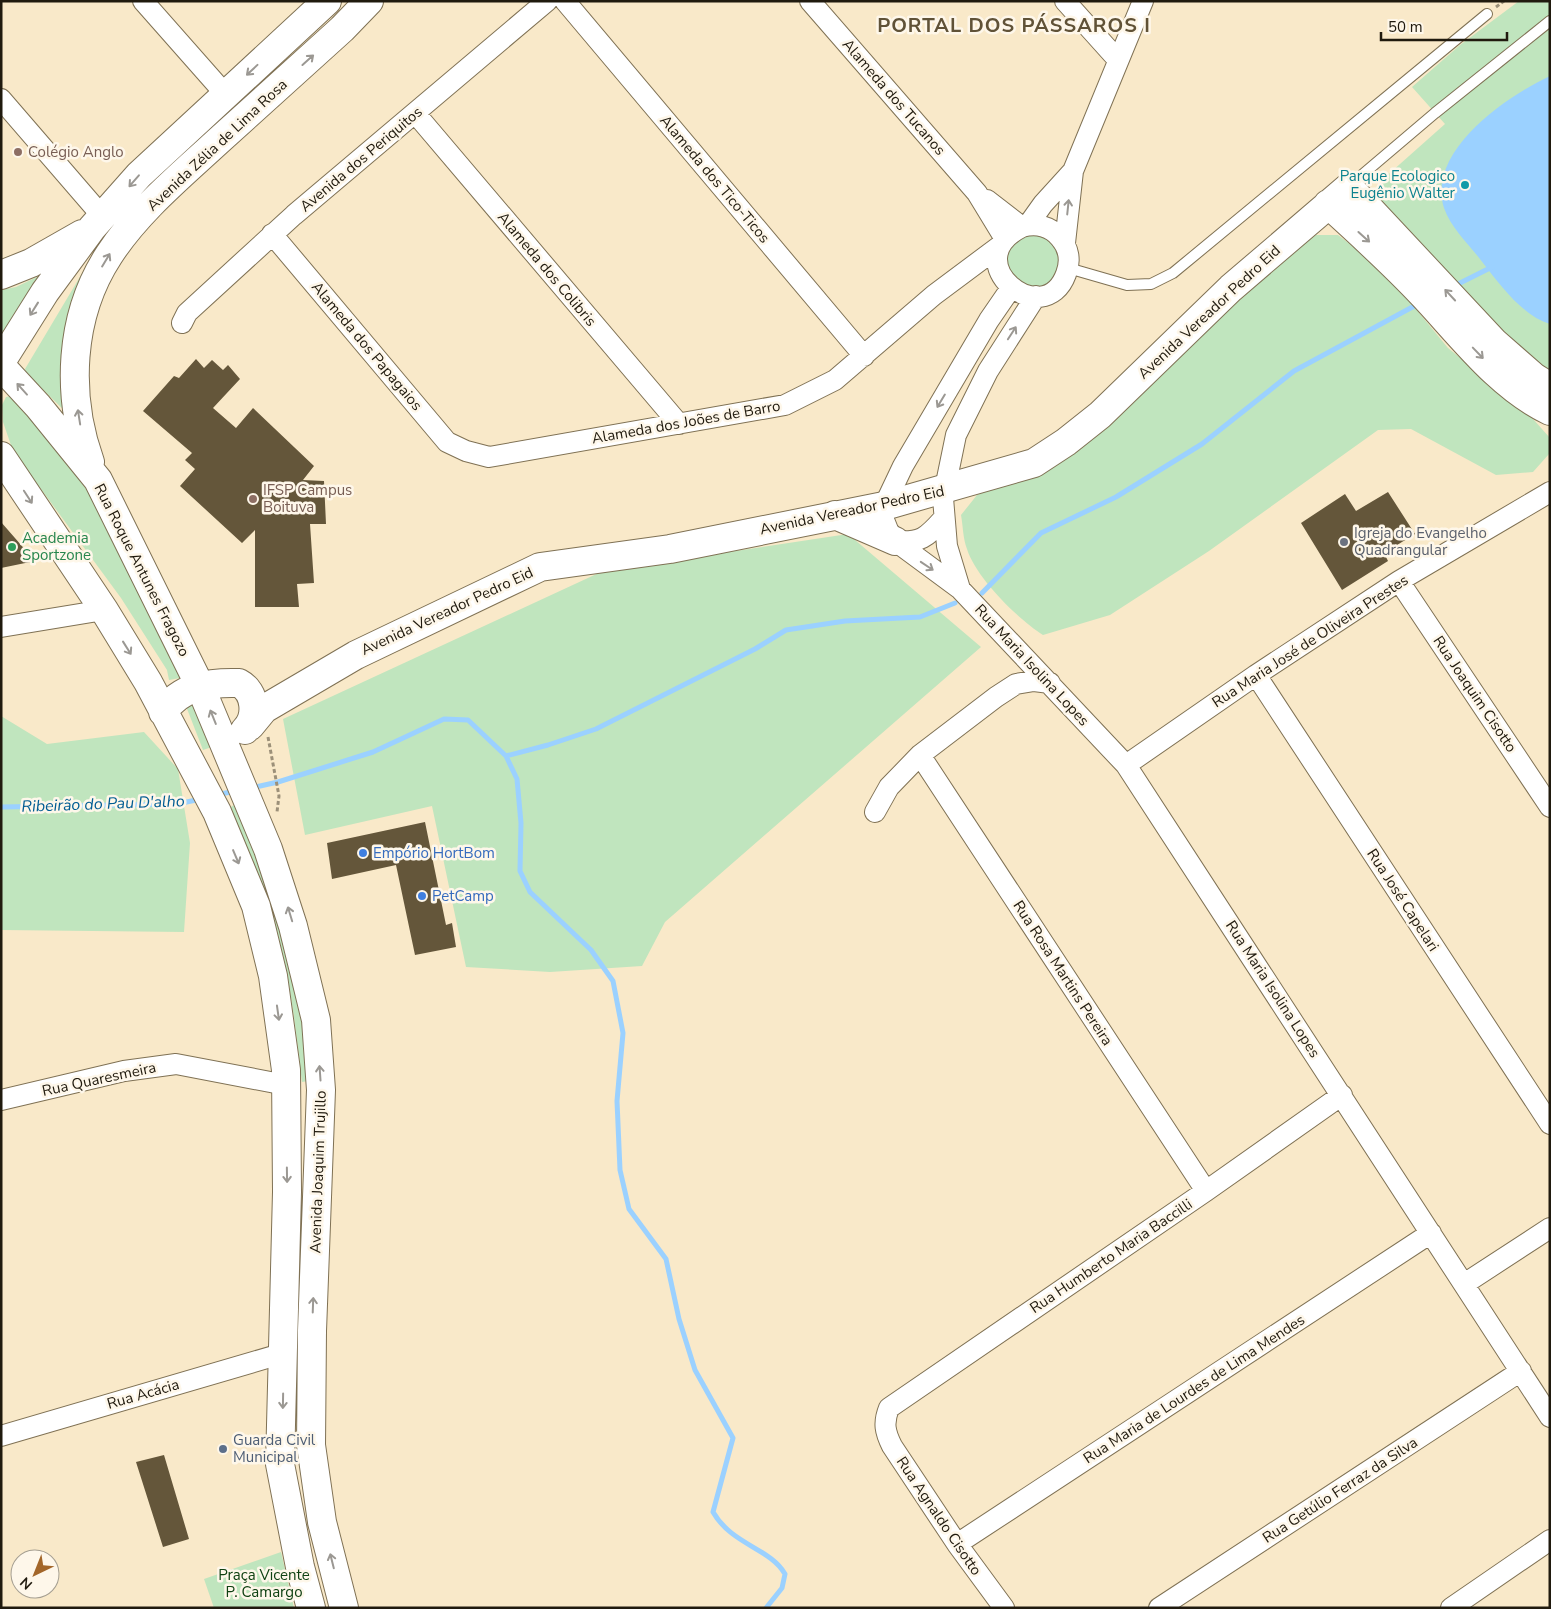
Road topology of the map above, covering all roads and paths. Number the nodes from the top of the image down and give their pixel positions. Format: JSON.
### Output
{"nodes":[{"id":1,"x":143,"y":1,"type":"edge"},
{"id":2,"x":327,"y":1,"type":"edge"},
{"id":3,"x":370,"y":1,"type":"edge"},
{"id":4,"x":547,"y":1,"type":"edge"},
{"id":5,"x":565,"y":1,"type":"edge"},
{"id":6,"x":810,"y":1,"type":"edge"},
{"id":7,"x":1065,"y":1,"type":"edge"},
{"id":8,"x":1143,"y":1,"type":"edge"},
{"id":9,"x":1487,"y":14,"type":"dead end"},
{"id":10,"x":1550,"y":21,"type":"edge"},
{"id":11,"x":1118,"y":60,"type":"junction"},
{"id":12,"x":226,"y":95,"type":"junction"},
{"id":13,"x":1,"y":99,"type":"edge"},
{"id":14,"x":415,"y":113,"type":"junction"},
{"id":15,"x":1073,"y":171,"type":"junction"},
{"id":16,"x":1349,"y":187,"type":"junction"},
{"id":17,"x":977,"y":193,"type":"junction"},
{"id":18,"x":1328,"y":204,"type":"junction"},
{"id":19,"x":97,"y":222,"type":"junction"},
{"id":20,"x":1025,"y":226,"type":"junction"},
{"id":21,"x":272,"y":234,"type":"junction"},
{"id":22,"x":1003,"y":242,"type":"junction"},
{"id":23,"x":1064,"y":243,"type":"junction"},
{"id":24,"x":1068,"y":268,"type":"junction"},
{"id":25,"x":1000,"y":272,"type":"junction"},
{"id":26,"x":1,"y":275,"type":"edge"},
{"id":27,"x":956,"y":278,"type":"junction"},
{"id":28,"x":1011,"y":288,"type":"junction"},
{"id":29,"x":1036,"y":296,"type":"junction"},
{"id":30,"x":182,"y":323,"type":"dead end"},
{"id":31,"x":864,"y":356,"type":"junction"},
{"id":32,"x":1,"y":364,"type":"edge"},
{"id":33,"x":956,"y":376,"type":"junction"},
{"id":34,"x":1550,"y":387,"type":"edge"},
{"id":35,"x":979,"y":389,"type":"junction"},
{"id":36,"x":1550,"y":412,"type":"edge"},
{"id":37,"x":680,"y":424,"type":"junction"},
{"id":38,"x":466,"y":451,"type":"joint"},
{"id":39,"x":1,"y":456,"type":"edge"},
{"id":40,"x":98,"y":480,"type":"junction"},
{"id":41,"x":944,"y":490,"type":"junction"},
{"id":42,"x":1548,"y":497,"type":"edge"},
{"id":43,"x":884,"y":506,"type":"junction"},
{"id":44,"x":835,"y":515,"type":"junction"},
{"id":45,"x":943,"y":519,"type":"junction"},
{"id":46,"x":895,"y":541,"type":"junction"},
{"id":47,"x":1399,"y":581,"type":"junction"},
{"id":48,"x":960,"y":589,"type":"junction"},
{"id":49,"x":104,"y":610,"type":"junction"},
{"id":50,"x":1,"y":627,"type":"edge"},
{"id":51,"x":1256,"y":675,"type":"junction"},
{"id":52,"x":239,"y":683,"type":"junction"},
{"id":53,"x":308,"y":683,"type":"junction"},
{"id":54,"x":1050,"y":683,"type":"junction"},
{"id":55,"x":200,"y":686,"type":"junction"},
{"id":56,"x":163,"y":712,"type":"junction"},
{"id":57,"x":250,"y":726,"type":"junction"},
{"id":58,"x":920,"y":755,"type":"junction"},
{"id":59,"x":229,"y":756,"type":"junction"},
{"id":60,"x":1126,"y":765,"type":"junction"},
{"id":61,"x":193,"y":766,"type":"junction"},
{"id":62,"x":273,"y":772,"type":"dead end"},
{"id":63,"x":278,"y":794,"type":"dead end"},
{"id":64,"x":1550,"y":807,"type":"edge"},
{"id":65,"x":875,"y":812,"type":"dead end"},
{"id":66,"x":286,"y":1085,"type":"junction"},
{"id":67,"x":1342,"y":1095,"type":"junction"},
{"id":68,"x":1,"y":1100,"type":"edge"},
{"id":69,"x":1550,"y":1124,"type":"edge"},
{"id":70,"x":1206,"y":1191,"type":"junction"},
{"id":71,"x":1550,"y":1228,"type":"edge"},
{"id":72,"x":1431,"y":1233,"type":"junction"},
{"id":73,"x":1464,"y":1284,"type":"junction"},
{"id":74,"x":284,"y":1353,"type":"junction"},
{"id":75,"x":1521,"y":1372,"type":"junction"},
{"id":76,"x":1550,"y":1417,"type":"edge"},
{"id":77,"x":884,"y":1419,"type":"joint"},
{"id":78,"x":1,"y":1436,"type":"edge"},
{"id":79,"x":1550,"y":1540,"type":"edge"},
{"id":80,"x":957,"y":1544,"type":"junction"},
{"id":81,"x":311,"y":1608,"type":"edge"},
{"id":82,"x":344,"y":1608,"type":"edge"},
{"id":83,"x":1004,"y":1608,"type":"edge"},
{"id":84,"x":1159,"y":1608,"type":"edge"},
{"id":85,"x":1451,"y":1608,"type":"edge"}],
"edges":[{"from":1,"to":12,"type":"street"},
{"from":2,"to":12,"type":"main road","name":"Avenida Zélia de Lima Rosa","one_way":true},
{"from":40,"to":3,"type":"main road","name":"Avenida Zélia de Lima Rosa","one_way":true},
{"from":4,"to":14,"type":"street","name":"Avenida dos Periquitos"},
{"from":5,"to":31,"type":"street","name":"Alameda dos Tico-Ticos"},
{"from":6,"to":17,"type":"street","name":"Alameda dos Tucanos"},
{"from":7,"to":11,"type":"street"},
{"from":8,"to":11,"type":"street"},
{"from":9,"to":24,"type":"lane"},
{"from":10,"to":16,"type":"lane"},
{"from":11,"to":15,"type":"street"},
{"from":12,"to":19,"type":"main road","name":"Avenida Zélia de Lima Rosa","one_way":true},
{"from":13,"to":19,"type":"street"},
{"from":14,"to":21,"type":"street","name":"Avenida dos Periquitos"},
{"from":14,"to":37,"type":"street","name":"Alameda dos Colibris"},
{"from":15,"to":20,"type":"street"},
{"from":23,"to":15,"type":"street","one_way":true},
{"from":16,"to":18,"type":"main road","name":"Avenida Vereador Pedro Eid"},
{"from":34,"to":16,"type":"main road","one_way":true},
{"from":17,"to":20,"type":"street"},
{"from":17,"to":22,"type":"street"},
{"from":18,"to":36,"type":"main road","one_way":true},
{"from":18,"to":41,"type":"main road","name":"Avenida Vereador Pedro Eid"},
{"from":19,"to":26,"type":"main road","name":"Avenida Zélia de Lima Rosa"},
{"from":19,"to":32,"type":"main road","name":"Avenida Zélia de Lima Rosa","one_way":true},
{"from":20,"to":22,"type":"street"},
{"from":20,"to":23,"type":"street"},
{"from":21,"to":30,"type":"street","name":"Avenida dos Periquitos"},
{"from":21,"to":38,"type":"street","name":"Alameda dos Papagaios"},
{"from":22,"to":25,"type":"street"},
{"from":22,"to":27,"type":"street","name":"Alameda dos Joões de Barro"},
{"from":23,"to":24,"type":"street"},
{"from":24,"to":29,"type":"street"},
{"from":25,"to":27,"type":"street"},
{"from":25,"to":28,"type":"street"},
{"from":27,"to":31,"type":"street","name":"Alameda dos Joões de Barro"},
{"from":28,"to":29,"type":"street"},
{"from":28,"to":33,"type":"street"},
{"from":35,"to":29,"type":"street","name":"Rua Maria Isolina Lopes","one_way":true},
{"from":31,"to":37,"type":"street","name":"Alameda dos Joões de Barro"},
{"from":40,"to":32,"type":"main road","name":"Rua Roque Antunes Fragozo","one_way":true},
{"from":33,"to":35,"type":"street"},
{"from":33,"to":43,"type":"street","one_way":true},
{"from":35,"to":41,"type":"street","name":"Rua Maria Isolina Lopes"},
{"from":37,"to":38,"type":"street","name":"Alameda dos Joões de Barro"},
{"from":39,"to":49,"type":"main road","one_way":true},
{"from":40,"to":55,"type":"main road","name":"Rua Roque Antunes Fragozo"},
{"from":41,"to":43,"type":"main road","name":"Avenida Vereador Pedro Eid"},
{"from":41,"to":45,"type":"street","name":"Rua Maria Isolina Lopes"},
{"from":42,"to":47,"type":"street","name":"Rua Maria José de Oliveira Prestes"},
{"from":43,"to":44,"type":"main road","name":"Avenida Vereador Pedro Eid"},
{"from":43,"to":46,"type":"street"},
{"from":44,"to":46,"type":"main road"},
{"from":44,"to":53,"type":"main road","name":"Avenida Vereador Pedro Eid"},
{"from":45,"to":46,"type":"street"},
{"from":45,"to":48,"type":"street","name":"Rua Maria Isolina Lopes"},
{"from":46,"to":48,"type":"street","name":"Rua Maria Isolina Lopes","one_way":true},
{"from":47,"to":51,"type":"street","name":"Rua Maria José de Oliveira Prestes"},
{"from":47,"to":64,"type":"street","name":"Rua Joaquim Cisotto"},
{"from":48,"to":54,"type":"street","name":"Rua Maria Isolina Lopes"},
{"from":49,"to":50,"type":"street"},
{"from":49,"to":56,"type":"main road","one_way":true},
{"from":51,"to":60,"type":"street","name":"Rua Maria José de Oliveira Prestes"},
{"from":51,"to":69,"type":"street","name":"Rua José Capelari"},
{"from":52,"to":53,"type":"main road"},
{"from":52,"to":55,"type":"main road"},
{"from":52,"to":57,"type":"main road"},
{"from":53,"to":57,"type":"main road","name":"Avenida Vereador Pedro Eid"},
{"from":54,"to":58,"type":"street"},
{"from":54,"to":60,"type":"street","name":"Rua Maria Isolina Lopes"},
{"from":55,"to":56,"type":"main road"},
{"from":59,"to":55,"type":"main road","name":"Rua Roque Antunes Fragozo","one_way":true},
{"from":56,"to":61,"type":"main road"},
{"from":57,"to":59,"type":"main road","name":"Avenida Vereador Pedro Eid"},
{"from":58,"to":65,"type":"street"},
{"from":58,"to":70,"type":"street","name":"Rua Rosa Martins Pereira"},
{"from":59,"to":61,"type":"main road"},
{"from":82,"to":59,"type":"main road","name":"Avenida Joaquim Trujillo","one_way":true},
{"from":60,"to":67,"type":"street","name":"Rua Maria Isolina Lopes"},
{"from":61,"to":66,"type":"main road","name":"Avenida Joaquim Trujillo","one_way":true},
{"from":62,"to":63,"type":"path"},
{"from":66,"to":68,"type":"street","name":"Rua Quaresmeira"},
{"from":66,"to":74,"type":"main road","name":"Avenida Joaquim Trujillo","one_way":true},
{"from":67,"to":70,"type":"street","name":"Rua Humberto Maria Baccilli"},
{"from":67,"to":72,"type":"street","name":"Rua Maria Isolina Lopes"},
{"from":70,"to":77,"type":"street","name":"Rua Humberto Maria Baccilli"},
{"from":71,"to":73,"type":"street"},
{"from":72,"to":73,"type":"street","name":"Rua Maria Isolina Lopes"},
{"from":72,"to":80,"type":"street","name":"Rua Maria de Lourdes de Lima Mendes"},
{"from":73,"to":75,"type":"street","name":"Rua Maria Isolina Lopes"},
{"from":74,"to":78,"type":"street","name":"Rua Acácia"},
{"from":74,"to":81,"type":"main road","name":"Avenida Joaquim Trujillo","one_way":true},
{"from":75,"to":76,"type":"street","name":"Rua Maria Isolina Lopes"},
{"from":75,"to":84,"type":"street","name":"Rua Getúlio Ferraz da Silva"},
{"from":77,"to":80,"type":"street","name":"Rua Agnaldo Cisotto"},
{"from":79,"to":85,"type":"street"},
{"from":80,"to":83,"type":"street","name":"Rua Agnaldo Cisotto"}]}
